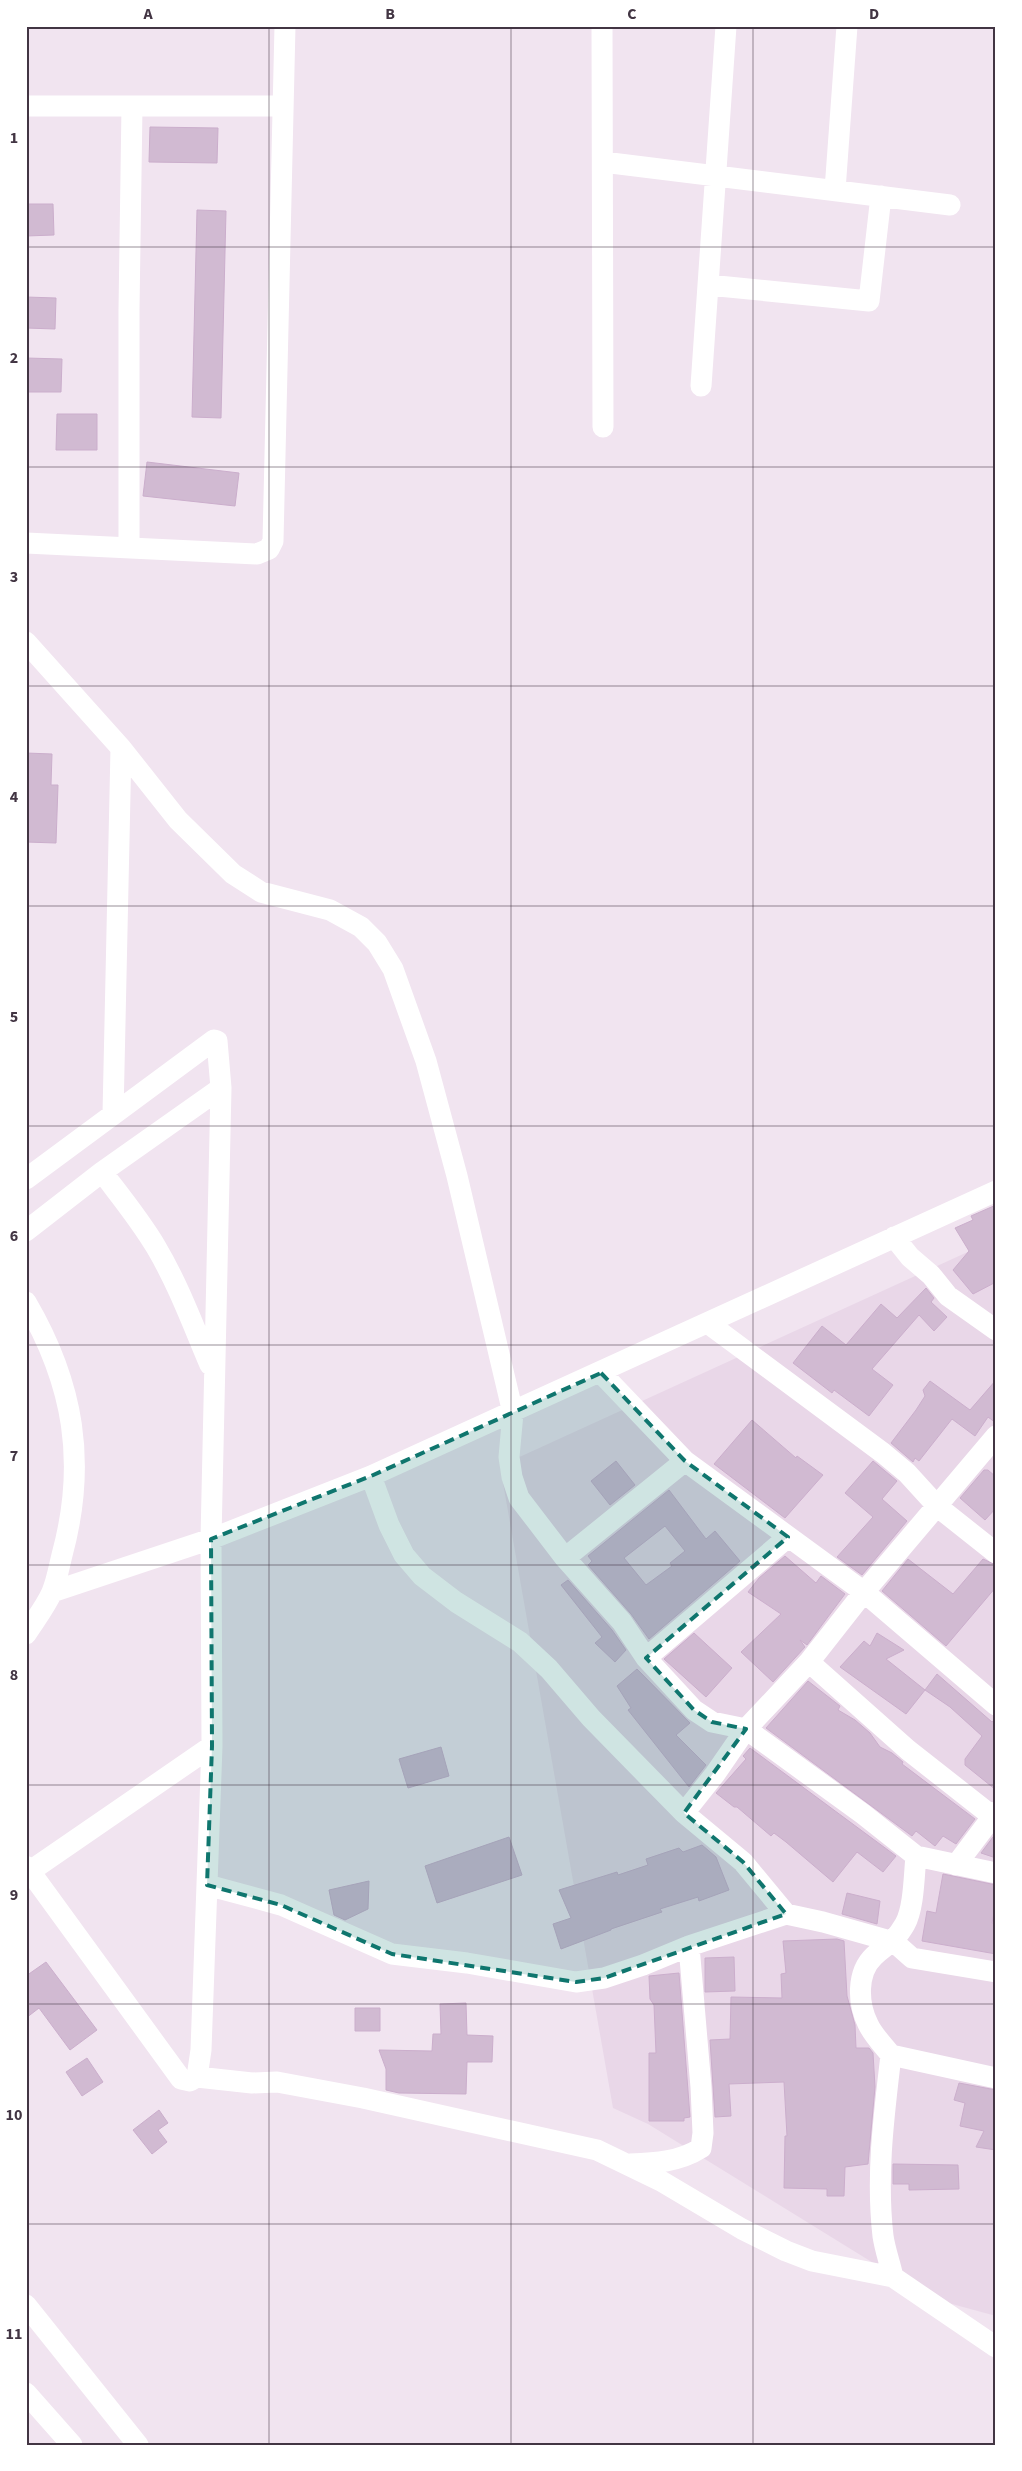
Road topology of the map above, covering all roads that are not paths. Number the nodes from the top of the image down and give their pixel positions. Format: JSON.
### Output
{"nodes":[{"id":1,"x":285,"y":26,"type":"edge"},
{"id":2,"x":602,"y":26,"type":"edge"},
{"id":3,"x":726,"y":26,"type":"edge"},
{"id":4,"x":847,"y":26,"type":"edge"},
{"id":5,"x":26,"y":106,"type":"edge"},
{"id":6,"x":132,"y":106,"type":"junction"},
{"id":7,"x":283,"y":106,"type":"junction"},
{"id":8,"x":603,"y":162,"type":"junction"},
{"id":9,"x":715,"y":175,"type":"junction"},
{"id":10,"x":835,"y":190,"type":"junction"},
{"id":11,"x":881,"y":196,"type":"junction"},
{"id":12,"x":950,"y":205,"type":"dead end"},
{"id":13,"x":708,"y":285,"type":"junction"},
{"id":14,"x":701,"y":386,"type":"dead end"},
{"id":15,"x":603,"y":427,"type":"dead end"},
{"id":16,"x":26,"y":544,"type":"edge"},
{"id":17,"x":129,"y":548,"type":"junction"},
{"id":18,"x":26,"y":642,"type":"edge"},
{"id":19,"x":121,"y":748,"type":"junction"},
{"id":20,"x":222,"y":1088,"type":"junction"},
{"id":21,"x":113,"y":1114,"type":"junction"},
{"id":22,"x":102,"y":1172,"type":"junction"},
{"id":23,"x":26,"y":1179,"type":"edge"},
{"id":24,"x":996,"y":1191,"type":"edge"},
{"id":25,"x":26,"y":1231,"type":"edge"},
{"id":26,"x":894,"y":1238,"type":"junction"},
{"id":27,"x":26,"y":1302,"type":"edge"},
{"id":28,"x":709,"y":1324,"type":"junction"},
{"id":29,"x":996,"y":1330,"type":"edge"},
{"id":30,"x":213,"y":1372,"type":"junction"},
{"id":31,"x":601,"y":1373,"type":"junction"},
{"id":32,"x":512,"y":1413,"type":"junction"},
{"id":33,"x":996,"y":1436,"type":"edge"},
{"id":34,"x":685,"y":1461,"type":"junction"},
{"id":35,"x":371,"y":1476,"type":"junction"},
{"id":36,"x":938,"y":1507,"type":"junction"},
{"id":37,"x":788,"y":1537,"type":"junction"},
{"id":38,"x":211,"y":1539,"type":"junction"},
{"id":39,"x":996,"y":1553,"type":"edge"},
{"id":40,"x":565,"y":1558,"type":"junction"},
{"id":41,"x":52,"y":1592,"type":"junction"},
{"id":42,"x":864,"y":1592,"type":"junction"},
{"id":43,"x":26,"y":1634,"type":"edge"},
{"id":44,"x":646,"y":1658,"type":"junction"},
{"id":45,"x":809,"y":1662,"type":"junction"},
{"id":46,"x":996,"y":1704,"type":"edge"},
{"id":47,"x":746,"y":1728,"type":"junction"},
{"id":48,"x":212,"y":1746,"type":"junction"},
{"id":49,"x":684,"y":1813,"type":"junction"},
{"id":50,"x":994,"y":1814,"type":"edge"},
{"id":51,"x":916,"y":1856,"type":"junction"},
{"id":52,"x":956,"y":1864,"type":"junction"},
{"id":53,"x":28,"y":1870,"type":"edge"},
{"id":54,"x":996,"y":1873,"type":"edge"},
{"id":55,"x":206,"y":1885,"type":"junction"},
{"id":56,"x":786,"y":1914,"type":"junction"},
{"id":57,"x":894,"y":1942,"type":"junction"},
{"id":58,"x":689,"y":1946,"type":"junction"},
{"id":59,"x":996,"y":1972,"type":"edge"},
{"id":60,"x":891,"y":2055,"type":"junction"},
{"id":61,"x":197,"y":2076,"type":"junction"},
{"id":62,"x":996,"y":2078,"type":"edge"},
{"id":63,"x":630,"y":2164,"type":"junction"},
{"id":64,"x":893,"y":2277,"type":"junction"},
{"id":65,"x":26,"y":2305,"type":"edge"},
{"id":66,"x":996,"y":2347,"type":"edge"},
{"id":67,"x":26,"y":2393,"type":"edge"},
{"id":68,"x":72,"y":2445,"type":"edge"},
{"id":69,"x":138,"y":2445,"type":"edge"}],
"edges":[{"from":1,"to":7,"type":"street"},
{"from":2,"to":8,"type":"street"},
{"from":3,"to":9,"type":"street"},
{"from":4,"to":10,"type":"street"},
{"from":5,"to":6,"type":"street"},
{"from":6,"to":7,"type":"street"},
{"from":6,"to":17,"type":"street"},
{"from":7,"to":17,"type":"street"},
{"from":8,"to":9,"type":"street"},
{"from":8,"to":15,"type":"street"},
{"from":9,"to":10,"type":"street"},
{"from":9,"to":13,"type":"street"},
{"from":10,"to":11,"type":"street"},
{"from":11,"to":12,"type":"street"},
{"from":11,"to":13,"type":"street"},
{"from":13,"to":14,"type":"street"},
{"from":16,"to":17,"type":"street"},
{"from":18,"to":19,"type":"street"},
{"from":19,"to":21,"type":"street"},
{"from":19,"to":32,"type":"street"},
{"from":20,"to":21,"type":"street"},
{"from":20,"to":22,"type":"street"},
{"from":20,"to":30,"type":"street"},
{"from":21,"to":23,"type":"street"},
{"from":22,"to":25,"type":"street"},
{"from":22,"to":30,"type":"street"},
{"from":24,"to":26,"type":"street"},
{"from":26,"to":28,"type":"street"},
{"from":26,"to":29,"type":"street"},
{"from":27,"to":41,"type":"street"},
{"from":28,"to":31,"type":"street"},
{"from":28,"to":36,"type":"street"},
{"from":30,"to":38,"type":"street"},
{"from":31,"to":32,"type":"street"},
{"from":31,"to":34,"type":"street"},
{"from":32,"to":35,"type":"street"},
{"from":32,"to":40,"type":"street"},
{"from":33,"to":36,"type":"street"},
{"from":34,"to":37,"type":"street"},
{"from":34,"to":40,"type":"street"},
{"from":35,"to":38,"type":"street"},
{"from":35,"to":49,"type":"street"},
{"from":36,"to":39,"type":"street"},
{"from":36,"to":42,"type":"street"},
{"from":37,"to":42,"type":"street"},
{"from":37,"to":44,"type":"street"},
{"from":38,"to":41,"type":"street"},
{"from":38,"to":48,"type":"street"},
{"from":40,"to":44,"type":"street"},
{"from":41,"to":43,"type":"street"},
{"from":42,"to":45,"type":"street"},
{"from":42,"to":46,"type":"street"},
{"from":44,"to":47,"type":"street"},
{"from":45,"to":47,"type":"street"},
{"from":45,"to":50,"type":"street"},
{"from":47,"to":49,"type":"street"},
{"from":47,"to":51,"type":"street"},
{"from":48,"to":53,"type":"street"},
{"from":48,"to":55,"type":"street"},
{"from":49,"to":56,"type":"street"},
{"from":50,"to":52,"type":"street"},
{"from":51,"to":52,"type":"street"},
{"from":51,"to":57,"type":"street"},
{"from":52,"to":54,"type":"street"},
{"from":53,"to":61,"type":"street"},
{"from":55,"to":58,"type":"street"},
{"from":55,"to":61,"type":"street"},
{"from":56,"to":57,"type":"street"},
{"from":56,"to":58,"type":"street"},
{"from":57,"to":59,"type":"street"},
{"from":57,"to":60,"type":"street"},
{"from":58,"to":63,"type":"street"},
{"from":60,"to":62,"type":"street"},
{"from":60,"to":64,"type":"street"},
{"from":61,"to":63,"type":"street"},
{"from":63,"to":64,"type":"street"},
{"from":64,"to":66,"type":"street"},
{"from":65,"to":69,"type":"street"},
{"from":67,"to":68,"type":"street"}]}
